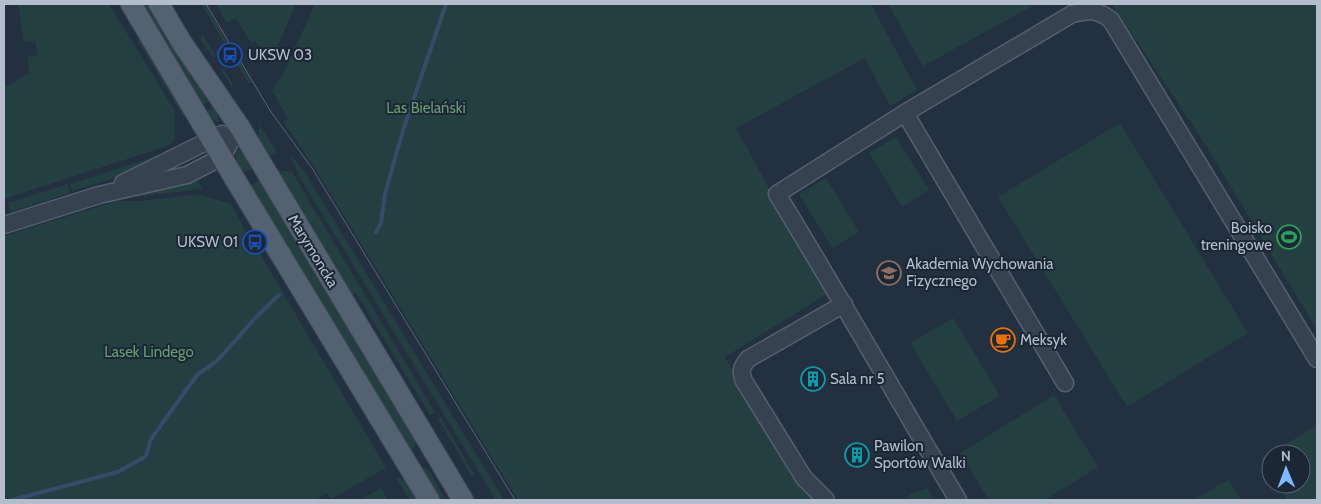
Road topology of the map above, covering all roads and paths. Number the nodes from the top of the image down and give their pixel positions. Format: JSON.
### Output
{"nodes":[{"id":1,"x":131,"y":4,"type":"edge"},
{"id":2,"x":159,"y":4,"type":"edge"},
{"id":3,"x":906,"y":113,"type":"junction"},
{"id":4,"x":239,"y":126,"type":"junction"},
{"id":5,"x":212,"y":140,"type":"junction"},
{"id":6,"x":222,"y":157,"type":"junction"},
{"id":7,"x":99,"y":195,"type":"junction"},
{"id":8,"x":4,"y":225,"type":"edge"},
{"id":9,"x":844,"y":304,"type":"junction"},
{"id":10,"x":1317,"y":359,"type":"edge"},
{"id":11,"x":1065,"y":383,"type":"dead end"},
{"id":12,"x":429,"y":500,"type":"edge"},
{"id":13,"x":463,"y":500,"type":"edge"},
{"id":14,"x":826,"y":500,"type":"edge"},
{"id":15,"x":958,"y":500,"type":"edge"}],
"edges":[{"from":1,"to":5,"type":"main road","name":"Marymoncka"},
{"from":2,"to":4,"type":"main road","name":"Marymoncka"},
{"from":3,"to":9,"type":"street"},
{"from":3,"to":10,"type":"street"},
{"from":3,"to":11,"type":"street"},
{"from":4,"to":5,"type":"street"},
{"from":4,"to":6,"type":"street"},
{"from":4,"to":13,"type":"main road","name":"Marymoncka"},
{"from":5,"to":6,"type":"main road","name":"Marymoncka"},
{"from":5,"to":7,"type":"street"},
{"from":6,"to":7,"type":"street"},
{"from":6,"to":12,"type":"main road","name":"Marymoncka"},
{"from":7,"to":8,"type":"street"},
{"from":9,"to":14,"type":"street"},
{"from":9,"to":15,"type":"street"}]}
